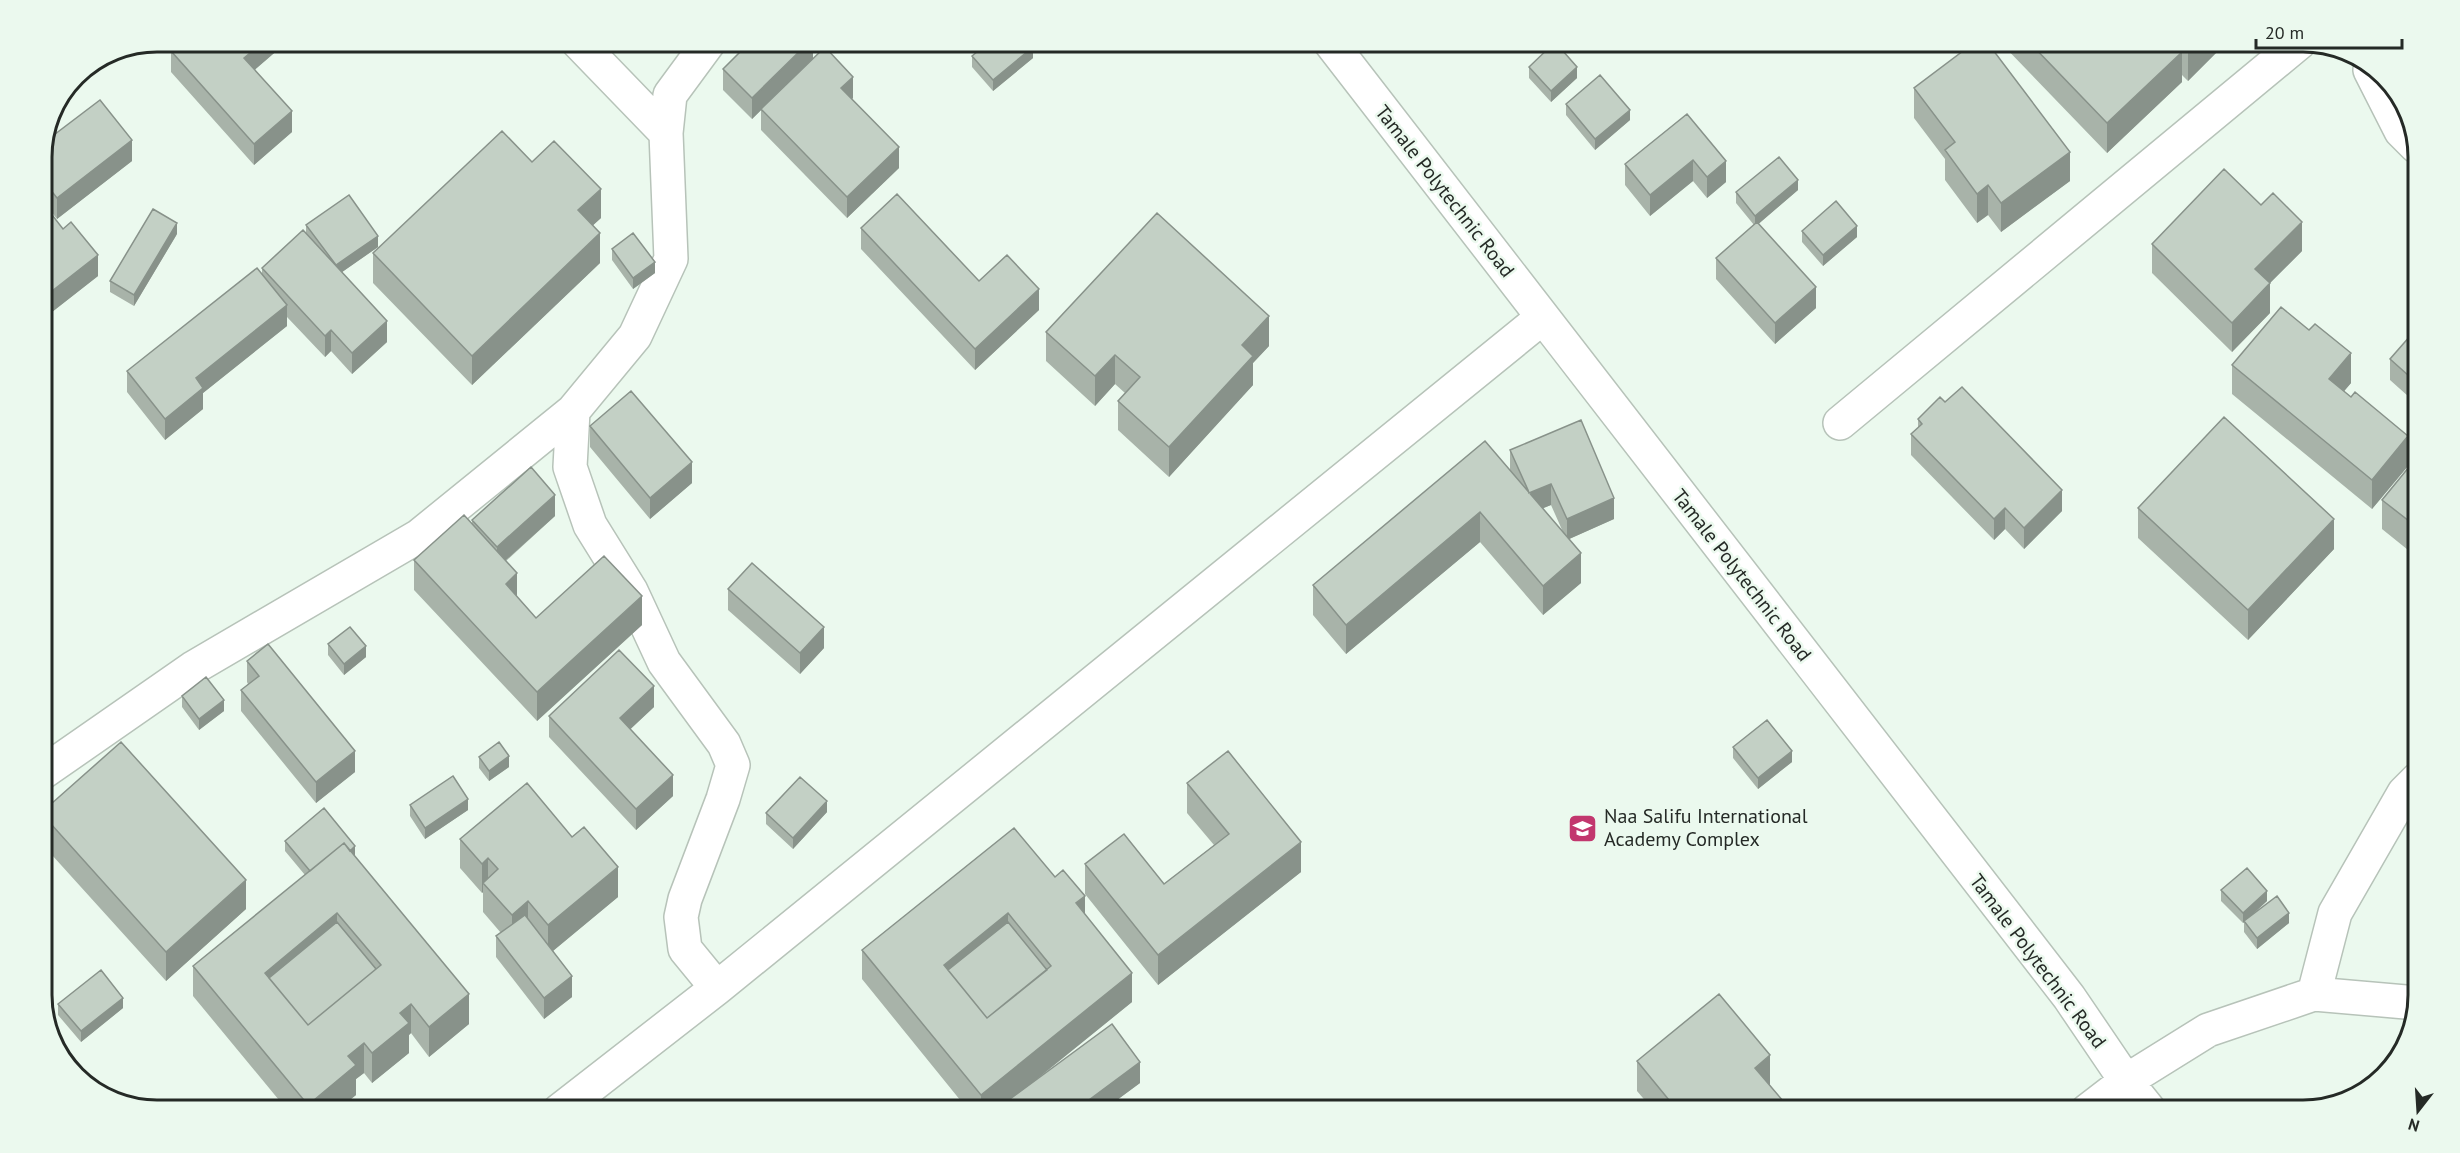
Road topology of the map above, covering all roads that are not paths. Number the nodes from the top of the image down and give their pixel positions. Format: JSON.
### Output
{"nodes":[{"id":1,"x":588,"y":52,"type":"edge"},
{"id":2,"x":702,"y":52,"type":"edge"},
{"id":3,"x":1338,"y":52,"type":"edge"},
{"id":4,"x":2288,"y":52,"type":"edge"},
{"id":5,"x":2376,"y":82,"type":"edge"},
{"id":6,"x":666,"y":134,"type":"junction"},
{"id":7,"x":2404,"y":134,"type":"edge"},
{"id":8,"x":1542,"y":318,"type":"junction"},
{"id":9,"x":573,"y":411,"type":"junction"},
{"id":10,"x":1840,"y":423,"type":"dead end"},
{"id":11,"x":53,"y":765,"type":"edge"},
{"id":12,"x":2408,"y":789,"type":"edge"},
{"id":13,"x":717,"y":988,"type":"junction"},
{"id":14,"x":2314,"y":994,"type":"junction"},
{"id":15,"x":2407,"y":1002,"type":"edge"},
{"id":16,"x":2126,"y":1080,"type":"junction"},
{"id":17,"x":573,"y":1100,"type":"edge"},
{"id":18,"x":2101,"y":1100,"type":"edge"},
{"id":19,"x":2141,"y":1100,"type":"edge"}],
"edges":[{"from":1,"to":6,"type":"street"},
{"from":2,"to":6,"type":"street"},
{"from":3,"to":8,"type":"street","name":"Tamale Polytechnic Road"},
{"from":4,"to":10,"type":"street"},
{"from":5,"to":7,"type":"street"},
{"from":6,"to":9,"type":"street"},
{"from":8,"to":13,"type":"street"},
{"from":8,"to":16,"type":"street","name":"Tamale Polytechnic Road"},
{"from":9,"to":11,"type":"street"},
{"from":9,"to":13,"type":"street"},
{"from":12,"to":14,"type":"street"},
{"from":13,"to":17,"type":"street"},
{"from":14,"to":15,"type":"street"},
{"from":14,"to":16,"type":"street"},
{"from":16,"to":18,"type":"street"},
{"from":16,"to":19,"type":"street","name":"Tamale Polytechnic Road"}]}
